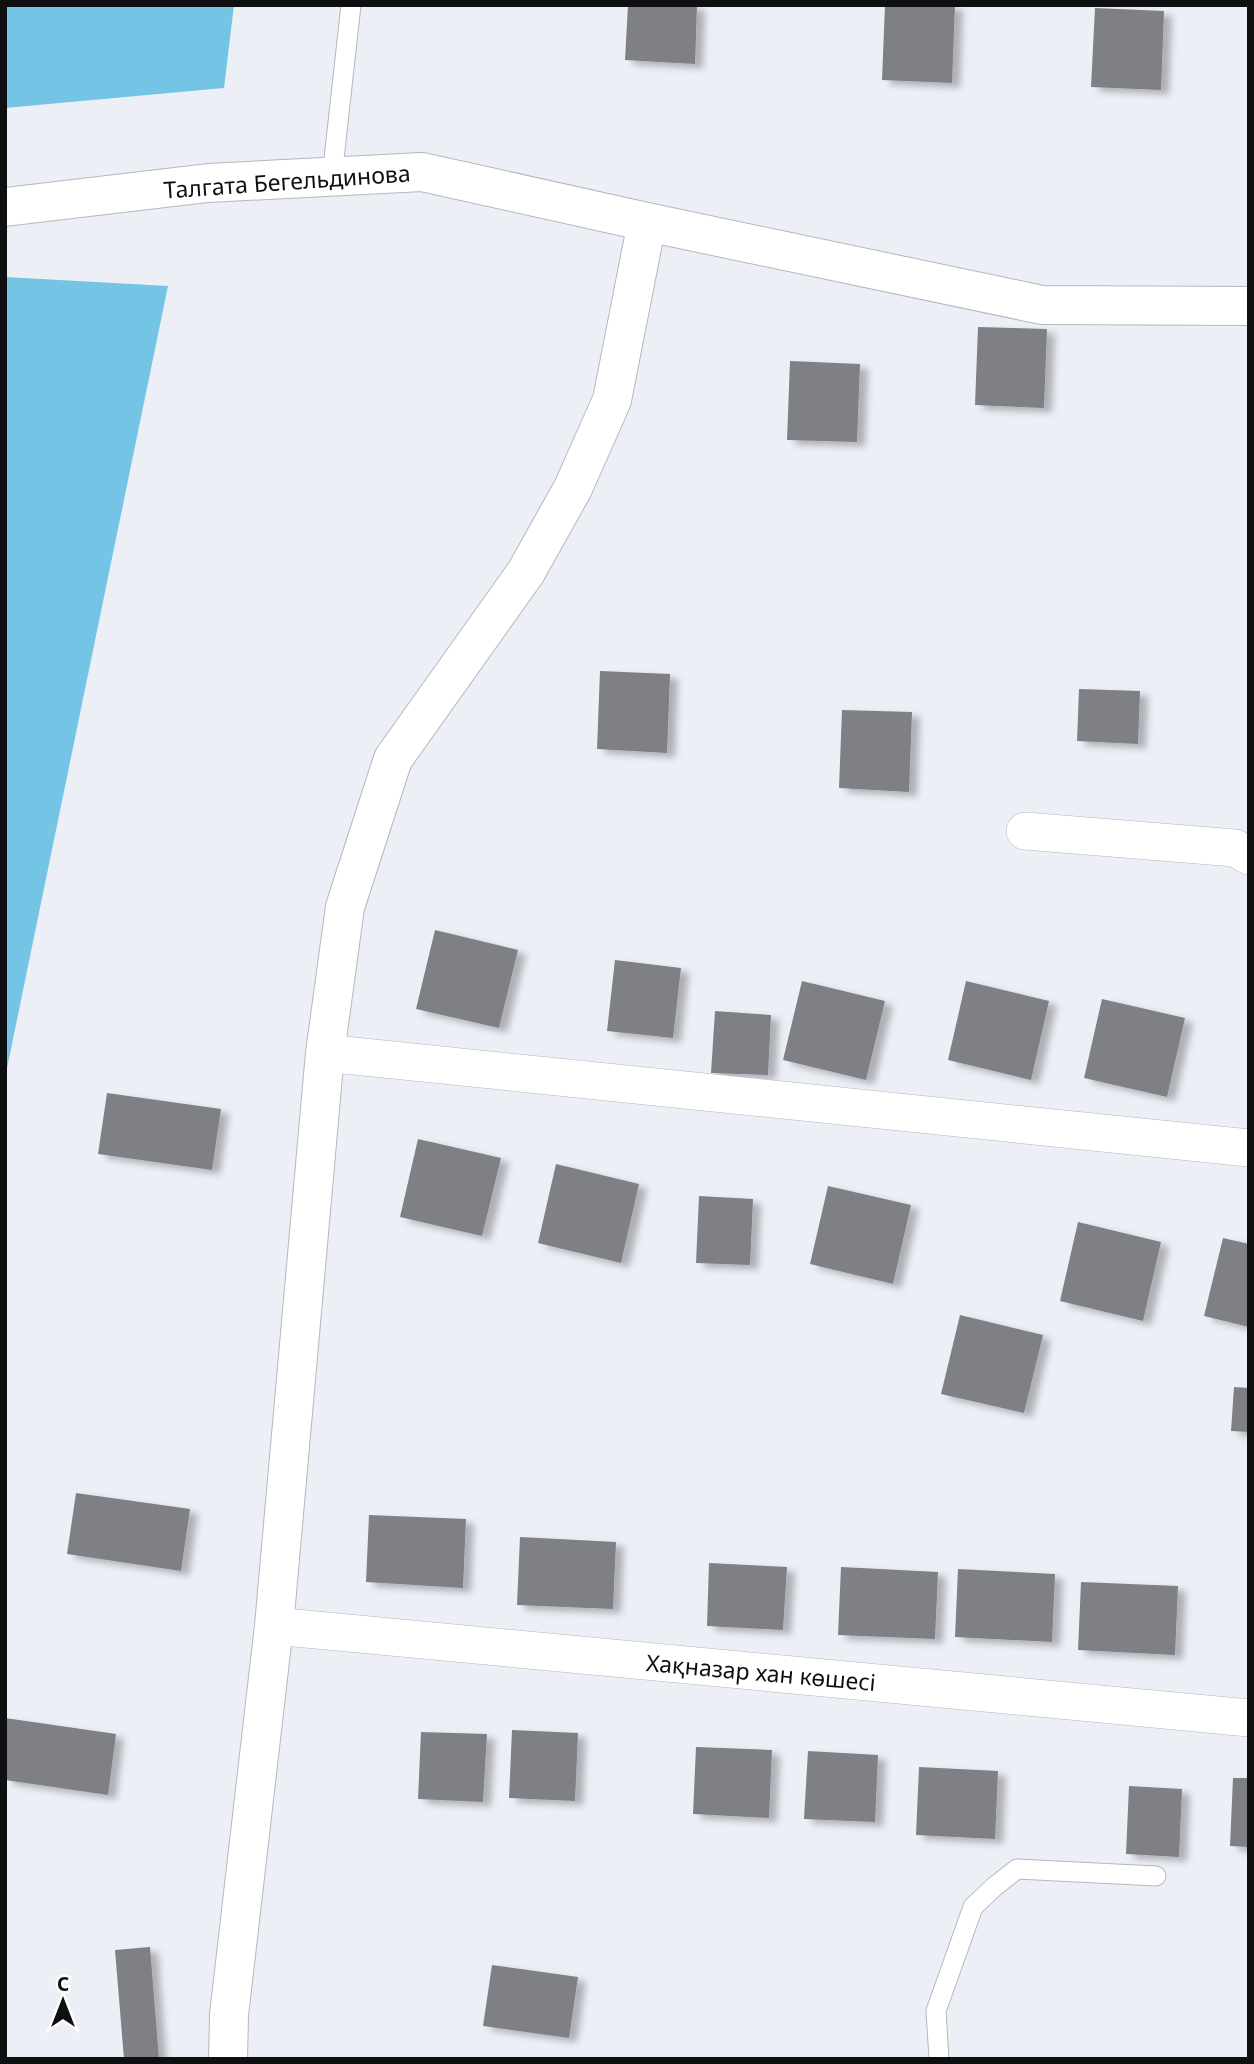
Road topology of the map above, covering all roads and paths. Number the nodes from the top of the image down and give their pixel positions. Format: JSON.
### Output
{"nodes":[{"id":1,"x":351,"y":5,"type":"edge"},
{"id":2,"x":332,"y":177,"type":"junction"},
{"id":3,"x":5,"y":207,"type":"edge"},
{"id":4,"x":648,"y":222,"type":"junction"},
{"id":5,"x":1249,"y":306,"type":"edge"},
{"id":6,"x":1025,"y":831,"type":"dead end"},
{"id":7,"x":1249,"y":856,"type":"edge"},
{"id":8,"x":325,"y":1053,"type":"junction"},
{"id":9,"x":1249,"y":1148,"type":"edge"},
{"id":10,"x":274,"y":1626,"type":"junction"},
{"id":11,"x":1249,"y":1718,"type":"edge"},
{"id":12,"x":1156,"y":1876,"type":"dead end"},
{"id":13,"x":228,"y":2059,"type":"edge"},
{"id":14,"x":939,"y":2059,"type":"edge"}],
"edges":[{"from":1,"to":2,"type":"lane"},
{"from":2,"to":3,"type":"street","name":"Талгата Бегельдинова"},
{"from":2,"to":4,"type":"street","name":"Талгата Бегельдинова"},
{"from":4,"to":5,"type":"street","name":"Талгата Бегельдинова"},
{"from":4,"to":8,"type":"street"},
{"from":6,"to":7,"type":"street"},
{"from":8,"to":9,"type":"street"},
{"from":8,"to":10,"type":"street"},
{"from":10,"to":11,"type":"street","name":"Хақназар хан көшесі"},
{"from":10,"to":13,"type":"street"},
{"from":12,"to":14,"type":"lane"}]}
